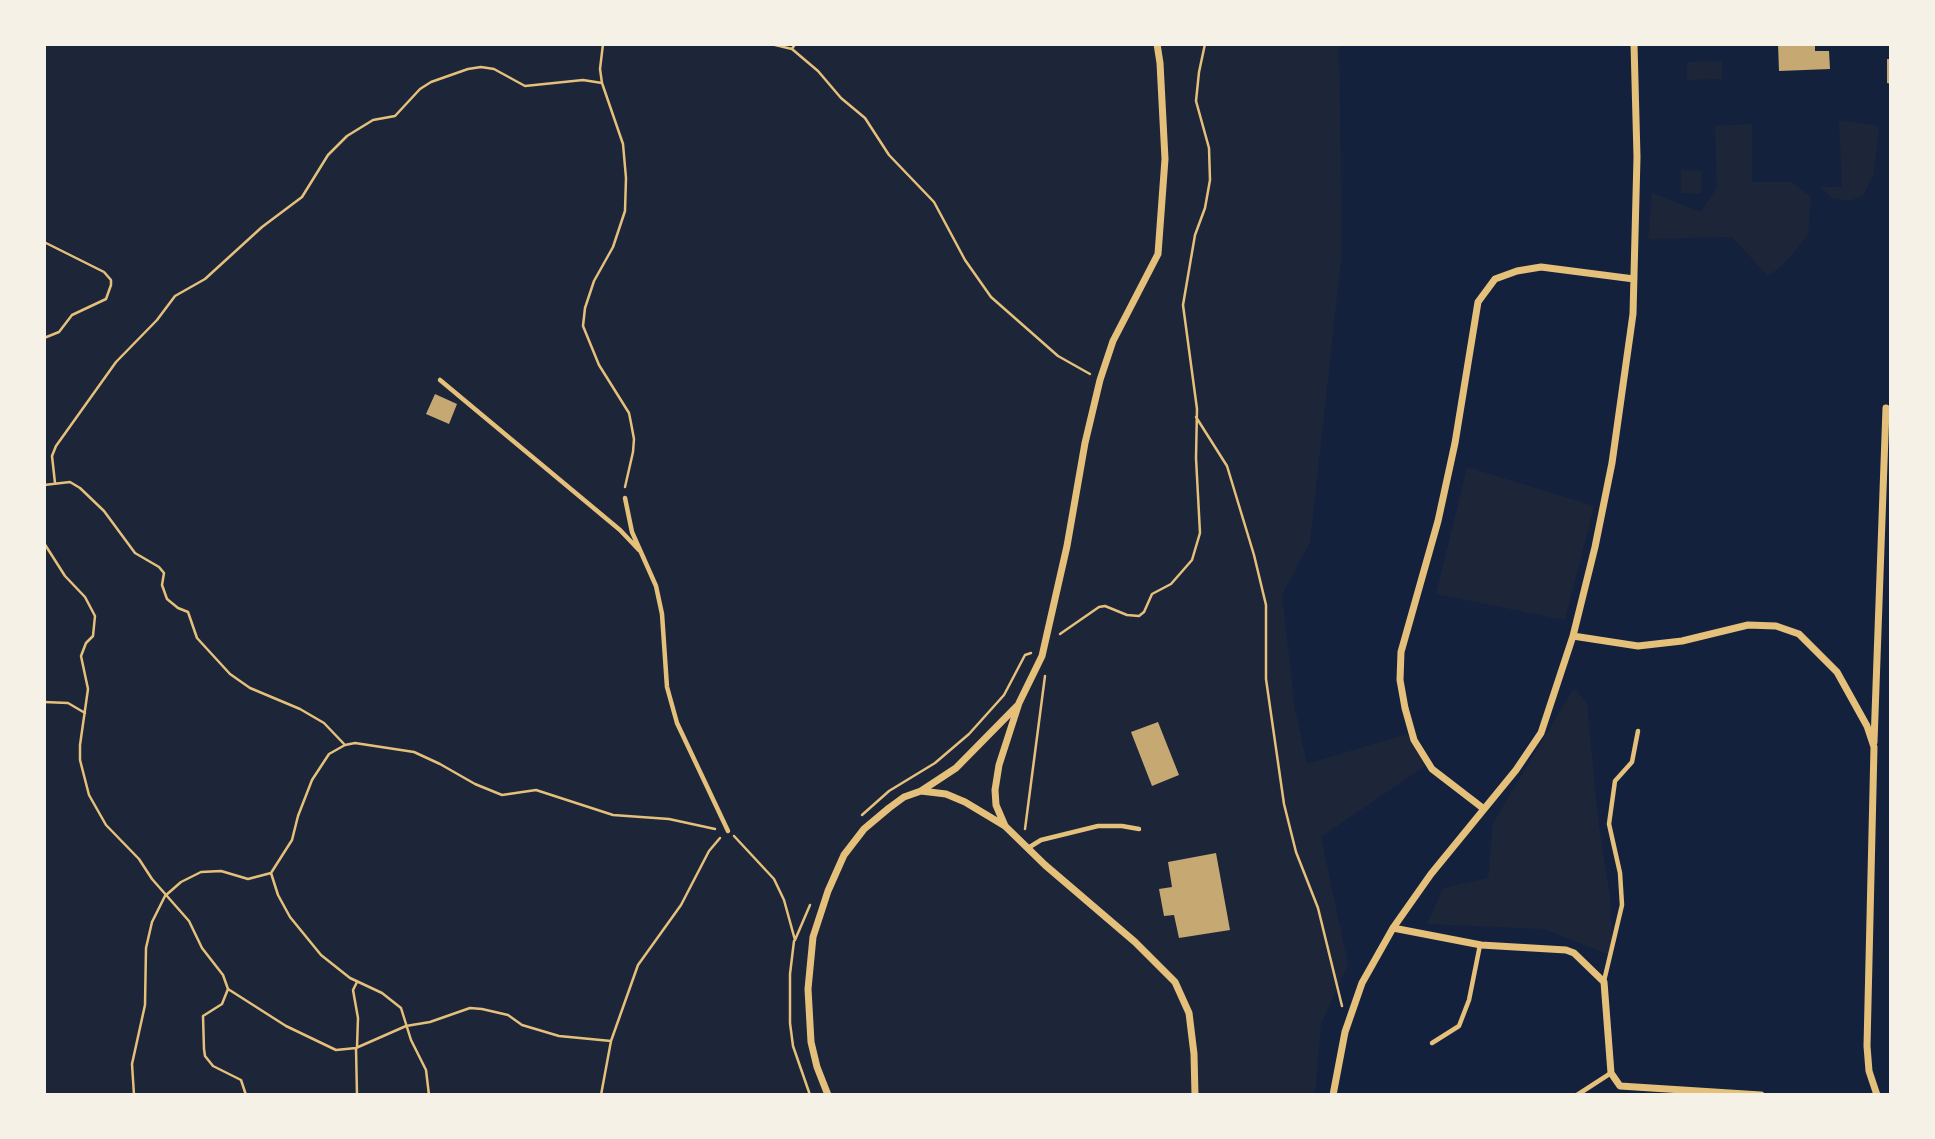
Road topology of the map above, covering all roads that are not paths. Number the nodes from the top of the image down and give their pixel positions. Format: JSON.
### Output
{"nodes":[{"id":1,"x":1157,"y":44,"type":"edge"},
{"id":2,"x":1634,"y":44,"type":"edge"},
{"id":3,"x":1634,"y":279,"type":"junction"},
{"id":4,"x":440,"y":380,"type":"dead end"},
{"id":5,"x":1886,"y":408,"type":"dead end"},
{"id":6,"x":625,"y":498,"type":"road end"},
{"id":7,"x":642,"y":553,"type":"junction"},
{"id":8,"x":1573,"y":636,"type":"junction"},
{"id":9,"x":1019,"y":703,"type":"junction"},
{"id":10,"x":1639,"y":731,"type":"dead end"},
{"id":11,"x":1874,"y":747,"type":"junction"},
{"id":12,"x":921,"y":791,"type":"junction"},
{"id":13,"x":1484,"y":809,"type":"junction"},
{"id":14,"x":1004,"y":826,"type":"junction"},
{"id":15,"x":1139,"y":829,"type":"dead end"},
{"id":16,"x":728,"y":831,"type":"road end"},
{"id":17,"x":1028,"y":849,"type":"junction"},
{"id":18,"x":1393,"y":928,"type":"junction"},
{"id":19,"x":1480,"y":944,"type":"junction"},
{"id":20,"x":1604,"y":982,"type":"junction"},
{"id":21,"x":1432,"y":1043,"type":"dead end"},
{"id":22,"x":1611,"y":1073,"type":"junction"},
{"id":23,"x":828,"y":1095,"type":"edge"},
{"id":24,"x":1195,"y":1095,"type":"edge"},
{"id":25,"x":1333,"y":1095,"type":"edge"},
{"id":26,"x":1577,"y":1095,"type":"edge"},
{"id":27,"x":1761,"y":1095,"type":"edge"},
{"id":28,"x":1877,"y":1095,"type":"edge"}],
"edges":[{"from":1,"to":9,"type":"street"},
{"from":2,"to":3,"type":"street"},
{"from":3,"to":8,"type":"street"},
{"from":3,"to":13,"type":"street"},
{"from":4,"to":7,"type":"lane"},
{"from":5,"to":11,"type":"street"},
{"from":6,"to":7,"type":"lane"},
{"from":7,"to":16,"type":"lane"},
{"from":8,"to":11,"type":"street"},
{"from":8,"to":13,"type":"street"},
{"from":9,"to":12,"type":"street"},
{"from":9,"to":14,"type":"street"},
{"from":10,"to":20,"type":"lane"},
{"from":11,"to":28,"type":"street"},
{"from":12,"to":14,"type":"street"},
{"from":12,"to":23,"type":"street"},
{"from":13,"to":18,"type":"street"},
{"from":14,"to":17,"type":"street"},
{"from":15,"to":17,"type":"lane"},
{"from":17,"to":24,"type":"street"},
{"from":18,"to":19,"type":"street"},
{"from":18,"to":25,"type":"street"},
{"from":19,"to":20,"type":"street"},
{"from":19,"to":21,"type":"lane"},
{"from":20,"to":22,"type":"street"},
{"from":22,"to":26,"type":"lane"},
{"from":22,"to":27,"type":"street"}]}
